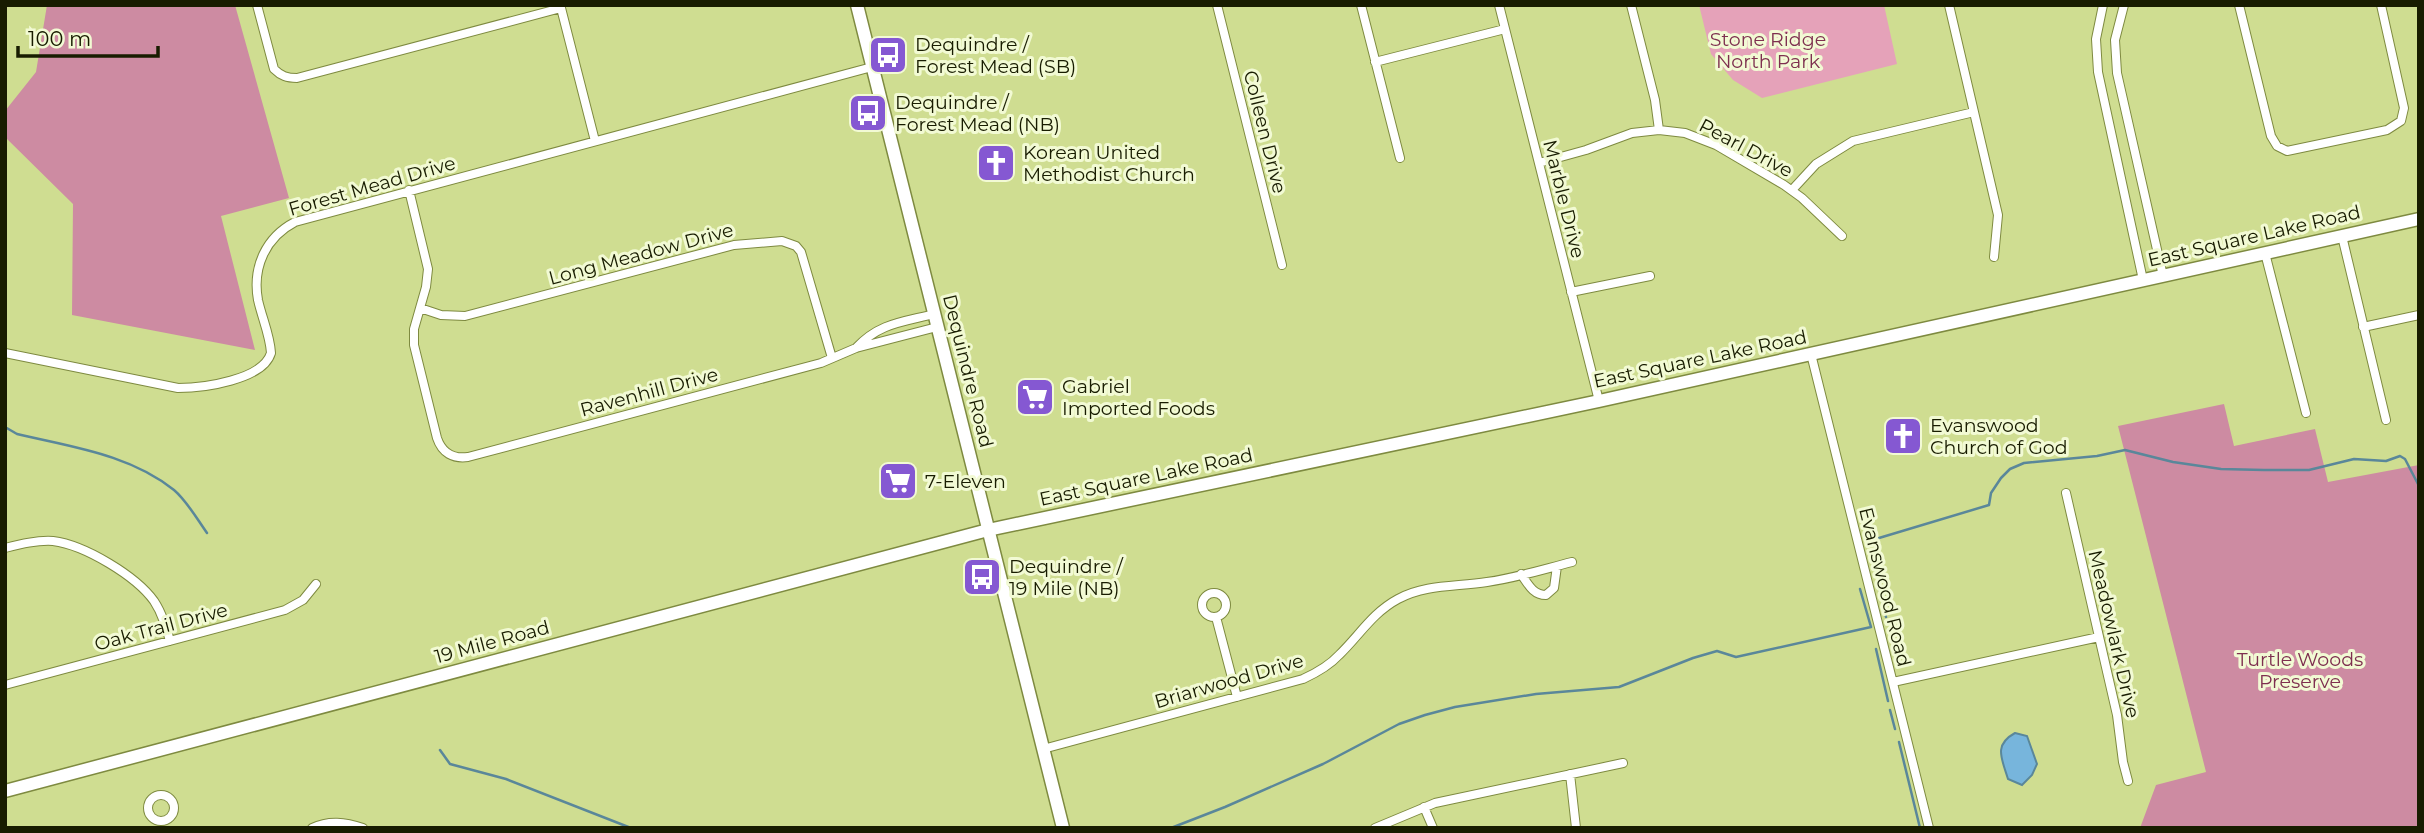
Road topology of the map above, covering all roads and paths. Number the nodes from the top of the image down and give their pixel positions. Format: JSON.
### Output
{"nodes":[{"id":1,"x":257,"y":5,"type":"edge"},
{"id":2,"x":857,"y":5,"type":"edge"},
{"id":3,"x":1217,"y":5,"type":"edge"},
{"id":4,"x":1361,"y":5,"type":"edge"},
{"id":5,"x":1499,"y":5,"type":"edge"},
{"id":6,"x":1631,"y":5,"type":"edge"},
{"id":7,"x":1949,"y":5,"type":"edge"},
{"id":8,"x":2103,"y":5,"type":"edge"},
{"id":9,"x":2123,"y":5,"type":"edge"},
{"id":10,"x":2239,"y":5,"type":"edge"},
{"id":11,"x":2381,"y":5,"type":"edge"},
{"id":12,"x":1505,"y":29,"type":"junction"},
{"id":13,"x":2096,"y":39,"type":"junction"},
{"id":14,"x":2115,"y":40,"type":"junction"},
{"id":15,"x":1375,"y":62,"type":"junction"},
{"id":16,"x":872,"y":68,"type":"junction"},
{"id":17,"x":1974,"y":112,"type":"junction"},
{"id":18,"x":1659,"y":130,"type":"junction"},
{"id":19,"x":595,"y":141,"type":"junction"},
{"id":20,"x":2134,"y":150,"type":"junction"},
{"id":21,"x":2115,"y":154,"type":"junction"},
{"id":22,"x":1400,"y":158,"type":"dead end"},
{"id":23,"x":1539,"y":163,"type":"junction"},
{"id":24,"x":409,"y":190,"type":"junction"},
{"id":25,"x":1793,"y":190,"type":"junction"},
{"id":26,"x":2419,"y":219,"type":"edge"},
{"id":27,"x":1842,"y":236,"type":"dead end"},
{"id":28,"x":2342,"y":236,"type":"junction"},
{"id":29,"x":2265,"y":253,"type":"junction"},
{"id":30,"x":1994,"y":257,"type":"dead end"},
{"id":31,"x":1282,"y":265,"type":"dead end"},
{"id":32,"x":1650,"y":276,"type":"dead end"},
{"id":33,"x":2163,"y":276,"type":"junction"},
{"id":34,"x":2143,"y":280,"type":"junction"},
{"id":35,"x":1572,"y":292,"type":"junction"},
{"id":36,"x":420,"y":308,"type":"junction"},
{"id":37,"x":2419,"y":315,"type":"edge"},
{"id":38,"x":936,"y":320,"type":"junction"},
{"id":39,"x":2364,"y":327,"type":"junction"},
{"id":40,"x":856,"y":348,"type":"junction"},
{"id":41,"x":5,"y":353,"type":"edge"},
{"id":42,"x":1811,"y":354,"type":"junction"},
{"id":43,"x":832,"y":359,"type":"junction"},
{"id":44,"x":1599,"y":401,"type":"junction"},
{"id":45,"x":2306,"y":413,"type":"dead end"},
{"id":46,"x":2386,"y":420,"type":"dead end"},
{"id":47,"x":2066,"y":493,"type":"dead end"},
{"id":48,"x":988,"y":530,"type":"junction"},
{"id":49,"x":5,"y":548,"type":"edge"},
{"id":50,"x":1572,"y":562,"type":"dead end"},
{"id":51,"x":1557,"y":566,"type":"junction"},
{"id":52,"x":1521,"y":574,"type":"junction"},
{"id":53,"x":316,"y":583,"type":"dead end"},
{"id":54,"x":1216,"y":617,"type":"dead end"},
{"id":55,"x":2099,"y":637,"type":"junction"},
{"id":56,"x":170,"y":641,"type":"junction"},
{"id":57,"x":1893,"y":682,"type":"junction"},
{"id":58,"x":5,"y":685,"type":"edge"},
{"id":59,"x":1237,"y":697,"type":"junction"},
{"id":60,"x":1043,"y":749,"type":"junction"},
{"id":61,"x":1623,"y":763,"type":"dead end"},
{"id":62,"x":1570,"y":774,"type":"junction"},
{"id":63,"x":2128,"y":781,"type":"dead end"},
{"id":64,"x":5,"y":791,"type":"edge"},
{"id":65,"x":1424,"y":807,"type":"junction"},
{"id":66,"x":312,"y":828,"type":"edge"},
{"id":67,"x":363,"y":828,"type":"edge"},
{"id":68,"x":1063,"y":828,"type":"edge"},
{"id":69,"x":1376,"y":828,"type":"edge"},
{"id":70,"x":1433,"y":828,"type":"edge"},
{"id":71,"x":1576,"y":828,"type":"edge"},
{"id":72,"x":1929,"y":828,"type":"edge"}],
"edges":[{"from":1,"to":19,"type":"street"},
{"from":2,"to":16,"type":"main road","name":"Dequindre Road"},
{"from":3,"to":31,"type":"street","name":"Colleen Drive"},
{"from":4,"to":15,"type":"street"},
{"from":5,"to":12,"type":"street","name":"Marble Drive"},
{"from":6,"to":18,"type":"street"},
{"from":7,"to":17,"type":"street"},
{"from":8,"to":13,"type":"street"},
{"from":9,"to":14,"type":"street"},
{"from":10,"to":11,"type":"street"},
{"from":12,"to":15,"type":"street"},
{"from":12,"to":23,"type":"street","name":"Marble Drive"},
{"from":13,"to":14,"type":"street"},
{"from":13,"to":21,"type":"street"},
{"from":14,"to":20,"type":"street"},
{"from":15,"to":22,"type":"street"},
{"from":16,"to":19,"type":"street","name":"Forest Mead Drive"},
{"from":16,"to":38,"type":"main road","name":"Dequindre Road"},
{"from":17,"to":25,"type":"street"},
{"from":17,"to":30,"type":"street"},
{"from":18,"to":23,"type":"street","name":"Pearl Drive"},
{"from":18,"to":25,"type":"street","name":"Pearl Drive"},
{"from":19,"to":24,"type":"street","name":"Forest Mead Drive"},
{"from":20,"to":21,"type":"street"},
{"from":20,"to":33,"type":"street"},
{"from":21,"to":34,"type":"street"},
{"from":23,"to":35,"type":"street","name":"Marble Drive"},
{"from":24,"to":36,"type":"street"},
{"from":24,"to":41,"type":"street","name":"Forest Mead Drive"},
{"from":25,"to":27,"type":"street","name":"Pearl Drive"},
{"from":26,"to":28,"type":"main road","name":"East Square Lake Road"},
{"from":28,"to":29,"type":"main road","name":"East Square Lake Road"},
{"from":28,"to":39,"type":"street"},
{"from":29,"to":33,"type":"main road","name":"East Square Lake Road"},
{"from":29,"to":45,"type":"street"},
{"from":32,"to":35,"type":"street"},
{"from":33,"to":34,"type":"main road","name":"East Square Lake Road"},
{"from":34,"to":42,"type":"main road","name":"East Square Lake Road"},
{"from":35,"to":44,"type":"street","name":"Marble Drive"},
{"from":36,"to":43,"type":"street","name":"Long Meadow Drive"},
{"from":36,"to":43,"type":"street","name":"Ravenhill Drive"},
{"from":37,"to":39,"type":"street"},
{"from":38,"to":40,"type":"street","name":"Ravenhill Drive"},
{"from":38,"to":40,"type":"street","name":"Ravenhill Drive"},
{"from":38,"to":48,"type":"main road","name":"Dequindre Road"},
{"from":39,"to":46,"type":"street"},
{"from":40,"to":43,"type":"street","name":"Ravenhill Drive"},
{"from":42,"to":44,"type":"main road","name":"East Square Lake Road"},
{"from":42,"to":57,"type":"street","name":"Evanswood Road"},
{"from":44,"to":48,"type":"main road","name":"East Square Lake Road"},
{"from":47,"to":55,"type":"street","name":"Meadowlark Drive"},
{"from":48,"to":60,"type":"main road","name":"Dequindre Road"},
{"from":48,"to":64,"type":"main road","name":"19 Mile Road"},
{"from":49,"to":56,"type":"street"},
{"from":50,"to":51,"type":"street","name":"Briarwood Drive"},
{"from":51,"to":52,"type":"street","name":"Briarwood Drive"},
{"from":51,"to":52,"type":"street"},
{"from":52,"to":59,"type":"street","name":"Briarwood Drive"},
{"from":53,"to":56,"type":"street","name":"Oak Trail Drive"},
{"from":54,"to":59,"type":"street"},
{"from":55,"to":57,"type":"street"},
{"from":55,"to":63,"type":"street","name":"Meadowlark Drive"},
{"from":56,"to":58,"type":"street","name":"Oak Trail Drive"},
{"from":57,"to":72,"type":"street","name":"Evanswood Road"},
{"from":59,"to":60,"type":"street","name":"Briarwood Drive"},
{"from":60,"to":68,"type":"main road","name":"Dequindre Road"},
{"from":61,"to":62,"type":"street"},
{"from":62,"to":65,"type":"street"},
{"from":62,"to":71,"type":"street"},
{"from":65,"to":69,"type":"street"},
{"from":65,"to":70,"type":"street"},
{"from":66,"to":67,"type":"street"}]}
